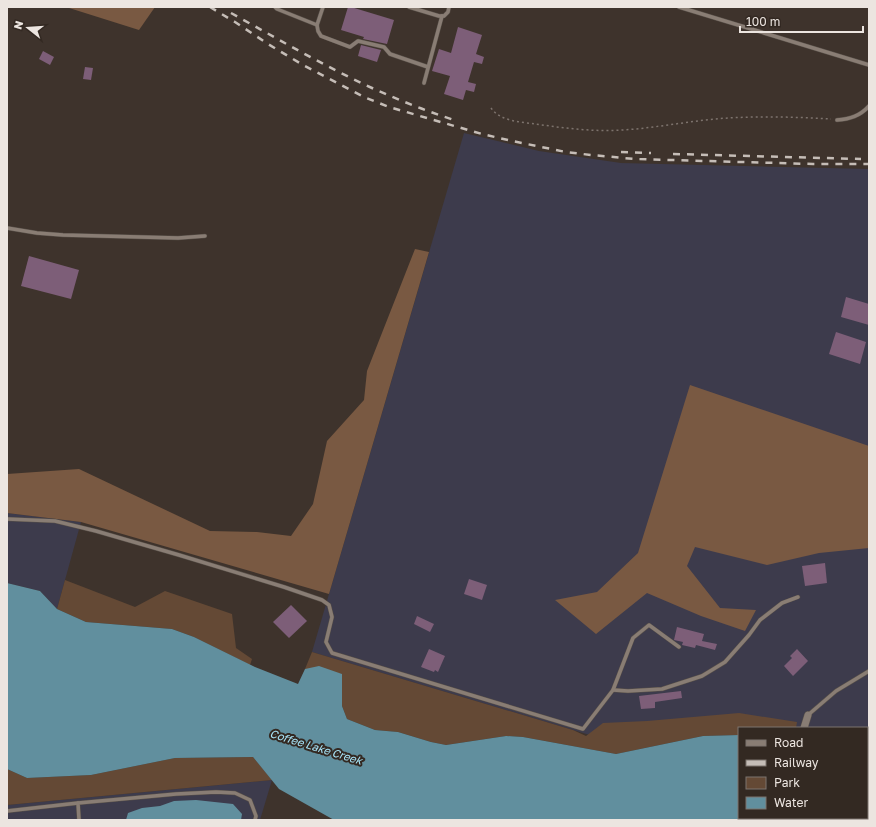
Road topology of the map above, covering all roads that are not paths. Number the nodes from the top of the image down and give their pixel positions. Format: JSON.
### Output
{"nodes":[{"id":1,"x":275,"y":7,"type":"edge"},
{"id":2,"x":323,"y":7,"type":"edge"},
{"id":3,"x":409,"y":7,"type":"edge"},
{"id":4,"x":449,"y":7,"type":"edge"},
{"id":5,"x":679,"y":7,"type":"edge"},
{"id":6,"x":442,"y":16,"type":"junction"},
{"id":7,"x":317,"y":25,"type":"junction"},
{"id":8,"x":869,"y":65,"type":"edge"},
{"id":9,"x":428,"y":67,"type":"junction"},
{"id":10,"x":424,"y":83,"type":"dead end"},
{"id":11,"x":869,"y":106,"type":"edge"},
{"id":12,"x":837,"y":120,"type":"road end"},
{"id":13,"x":7,"y":228,"type":"edge"},
{"id":14,"x":205,"y":236,"type":"dead end"},
{"id":15,"x":7,"y":519,"type":"edge"},
{"id":16,"x":798,"y":597,"type":"dead end"},
{"id":17,"x":679,"y":647,"type":"dead end"},
{"id":18,"x":869,"y":671,"type":"edge"},
{"id":19,"x":613,"y":690,"type":"junction"},
{"id":20,"x":808,"y":715,"type":"joint"},
{"id":21,"x":804,"y":727,"type":"edge"},
{"id":22,"x":78,"y":803,"type":"junction"},
{"id":23,"x":7,"y":811,"type":"edge"},
{"id":24,"x":79,"y":820,"type":"edge"},
{"id":25,"x":255,"y":820,"type":"edge"}],
"edges":[{"from":1,"to":7,"type":"lane"},
{"from":2,"to":7,"type":"lane"},
{"from":3,"to":6,"type":"lane"},
{"from":4,"to":6,"type":"lane"},
{"from":5,"to":8,"type":"lane"},
{"from":6,"to":9,"type":"lane"},
{"from":7,"to":9,"type":"lane"},
{"from":9,"to":10,"type":"lane"},
{"from":11,"to":12,"type":"lane"},
{"from":13,"to":14,"type":"lane"},
{"from":15,"to":19,"type":"lane"},
{"from":16,"to":19,"type":"lane"},
{"from":17,"to":19,"type":"lane"},
{"from":18,"to":20,"type":"lane"},
{"from":20,"to":21,"type":"street"},
{"from":22,"to":23,"type":"lane"},
{"from":22,"to":24,"type":"lane"},
{"from":22,"to":25,"type":"lane"}]}
